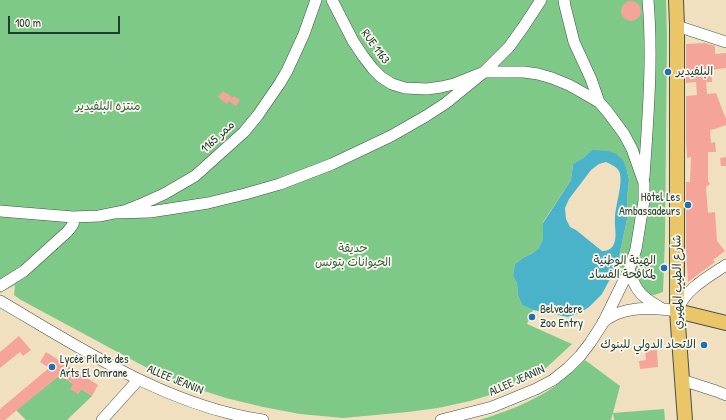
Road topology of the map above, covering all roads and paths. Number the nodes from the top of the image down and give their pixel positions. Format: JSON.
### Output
{"nodes":[{"id":1,"x":316,"y":0,"type":"edge"},
{"id":2,"x":332,"y":0,"type":"edge"},
{"id":3,"x":541,"y":0,"type":"edge"},
{"id":4,"x":564,"y":0,"type":"edge"},
{"id":5,"x":648,"y":0,"type":"edge"},
{"id":6,"x":676,"y":0,"type":"edge"},
{"id":7,"x":677,"y":26,"type":"junction"},
{"id":8,"x":726,"y":42,"type":"edge"},
{"id":9,"x":484,"y":72,"type":"junction"},
{"id":10,"x":599,"y":102,"type":"junction"},
{"id":11,"x":644,"y":183,"type":"junction"},
{"id":12,"x":0,"y":211,"type":"edge"},
{"id":13,"x":113,"y":213,"type":"junction"},
{"id":14,"x":73,"y":216,"type":"junction"},
{"id":15,"x":726,"y":265,"type":"edge"},
{"id":16,"x":629,"y":270,"type":"junction"},
{"id":17,"x":0,"y":286,"type":"edge"},
{"id":18,"x":0,"y":301,"type":"edge"},
{"id":19,"x":662,"y":308,"type":"junction"},
{"id":20,"x":677,"y":311,"type":"junction"},
{"id":21,"x":603,"y":323,"type":"junction"},
{"id":22,"x":726,"y":323,"type":"edge"},
{"id":23,"x":138,"y":380,"type":"junction"},
{"id":24,"x":682,"y":380,"type":"junction"},
{"id":25,"x":726,"y":395,"type":"edge"},
{"id":26,"x":102,"y":420,"type":"edge"},
{"id":27,"x":263,"y":420,"type":"edge"},
{"id":28,"x":441,"y":420,"type":"edge"},
{"id":29,"x":685,"y":420,"type":"edge"}],
"edges":[{"from":1,"to":13,"type":"street","name":"ممر 1165"},
{"from":2,"to":9,"type":"street","name":"RUE 1163"},
{"from":3,"to":9,"type":"street"},
{"from":4,"to":10,"type":"street"},
{"from":5,"to":11,"type":"street","name":"ALLEE JEANIN"},
{"from":6,"to":7,"type":"main road","name":"شارع الطيب المهيري"},
{"from":7,"to":8,"type":"street"},
{"from":7,"to":20,"type":"main road","name":"شارع الطيب المهيري"},
{"from":9,"to":10,"type":"street"},
{"from":9,"to":13,"type":"street"},
{"from":10,"to":11,"type":"street"},
{"from":11,"to":16,"type":"street","name":"ALLEE JEANIN"},
{"from":12,"to":14,"type":"street","name":"ممر 1165"},
{"from":13,"to":14,"type":"street","name":"ممر 1165"},
{"from":14,"to":17,"type":"street"},
{"from":15,"to":20,"type":"street"},
{"from":16,"to":19,"type":"street"},
{"from":16,"to":21,"type":"street","name":"ALLEE JEANIN"},
{"from":18,"to":23,"type":"street","name":"ALLEE JEANIN"},
{"from":19,"to":20,"type":"street"},
{"from":19,"to":21,"type":"street"},
{"from":20,"to":22,"type":"main road"},
{"from":20,"to":24,"type":"main road","name":"شارع الطيب المهيري"},
{"from":21,"to":28,"type":"street","name":"ALLEE JEANIN"},
{"from":23,"to":26,"type":"street"},
{"from":23,"to":27,"type":"street","name":"ALLEE JEANIN"},
{"from":24,"to":25,"type":"street"},
{"from":24,"to":29,"type":"main road","name":"شارع الطيب المهيري"}]}
